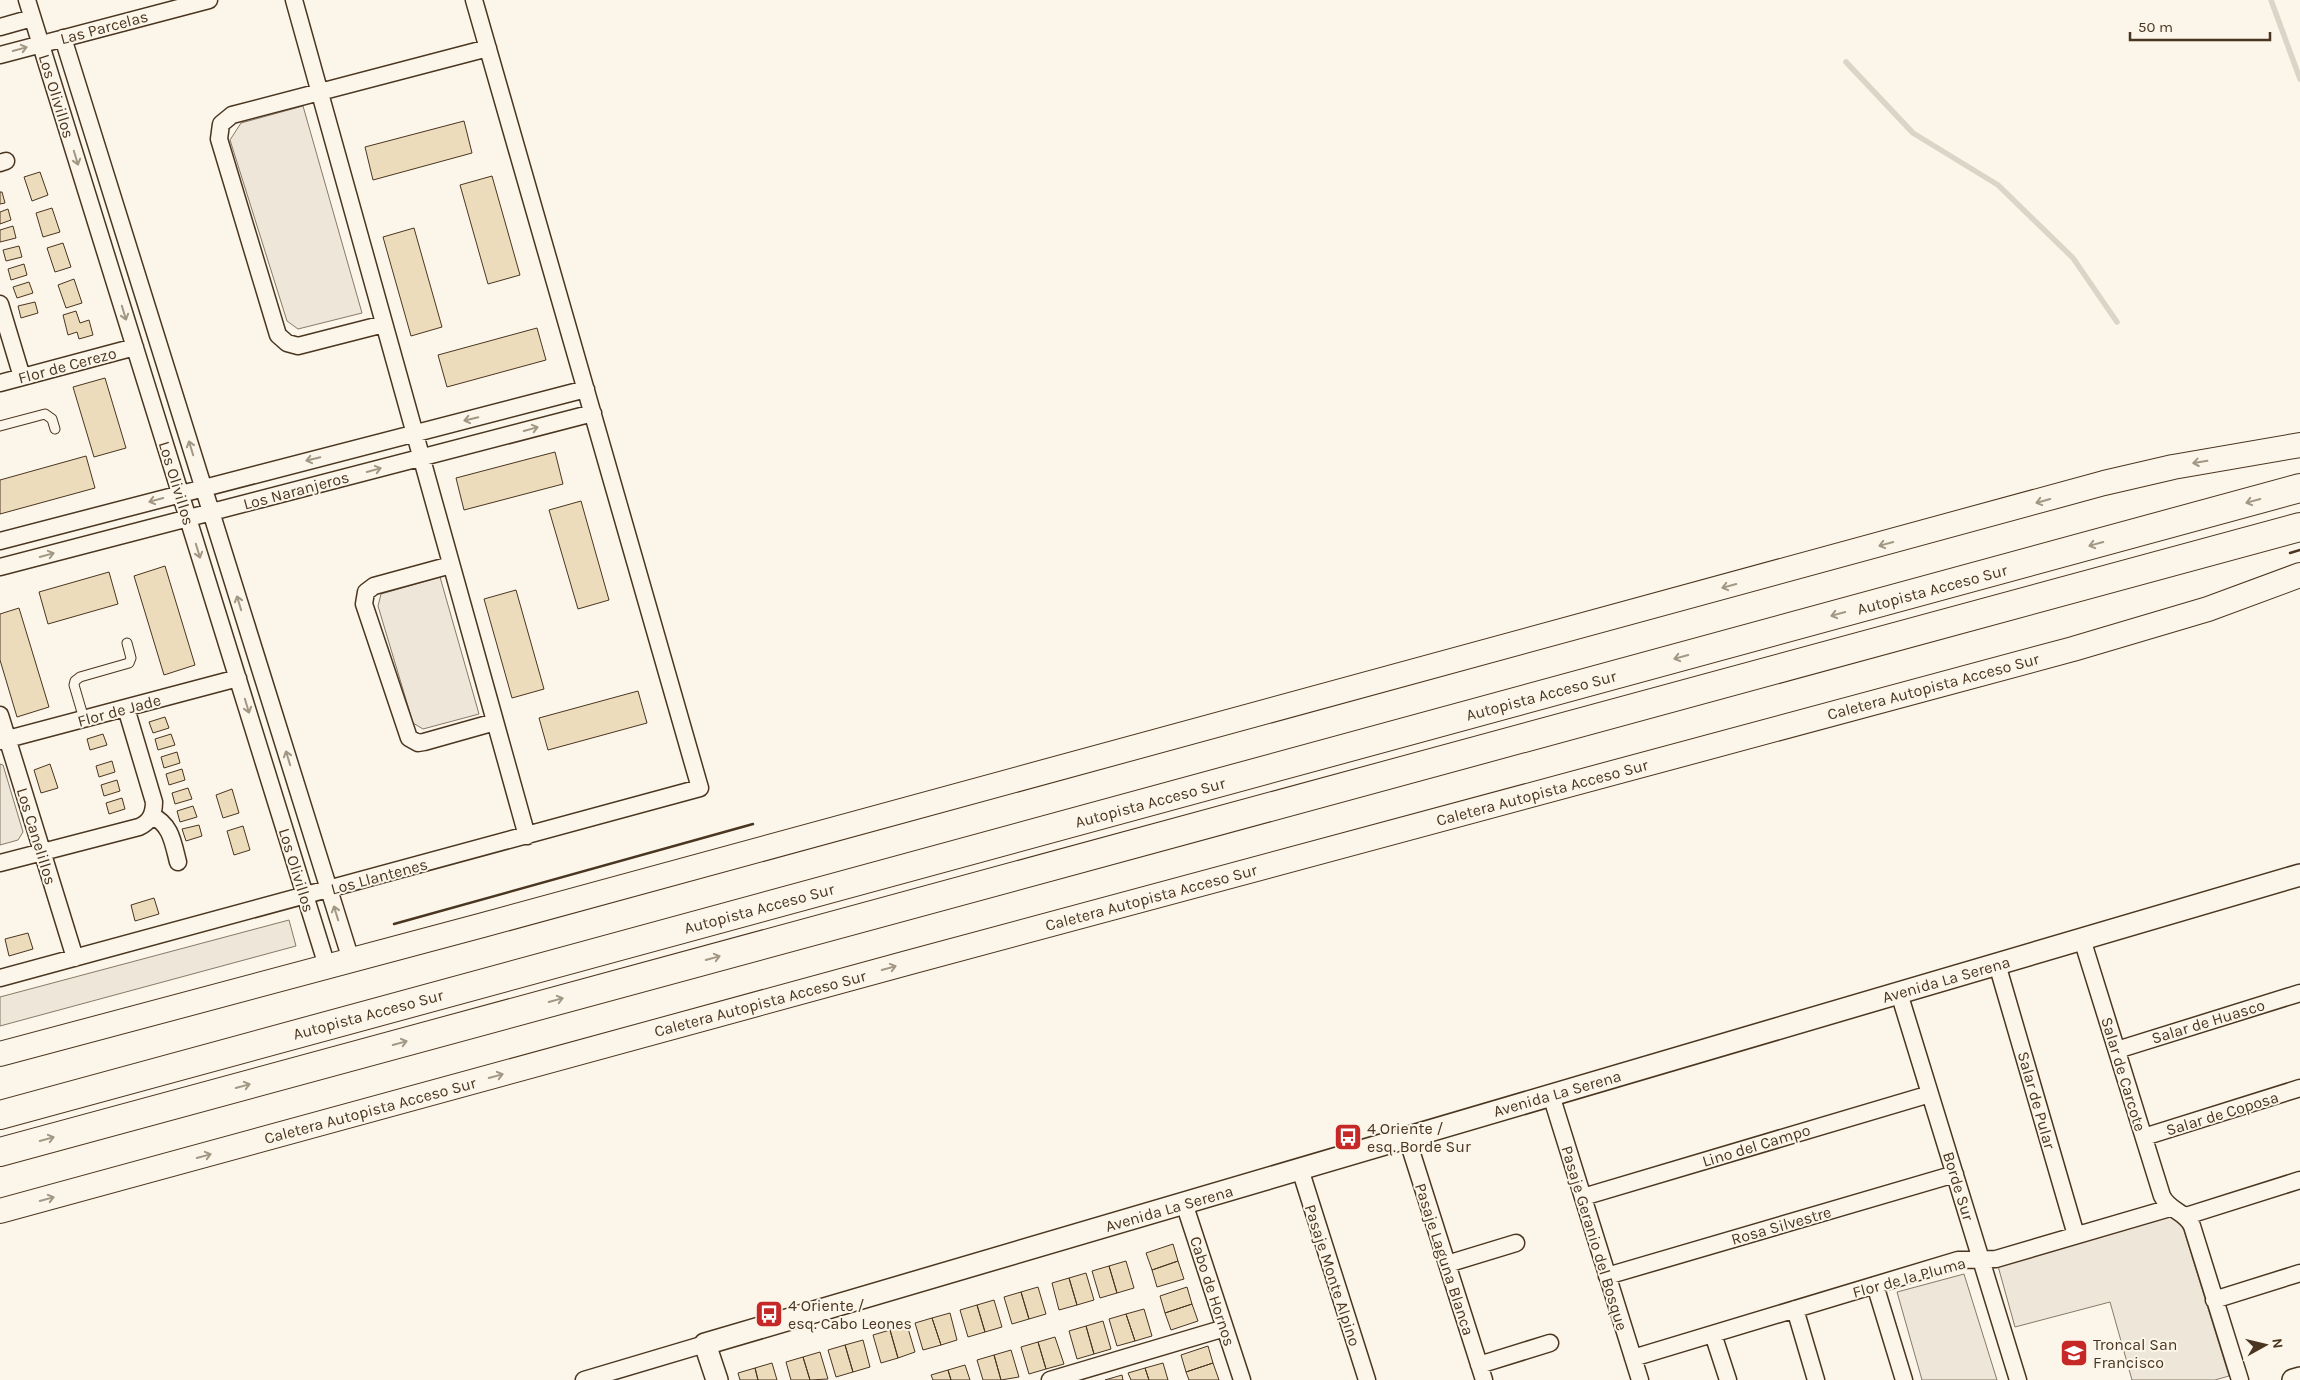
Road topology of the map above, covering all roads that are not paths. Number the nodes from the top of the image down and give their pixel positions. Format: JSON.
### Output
{"nodes":[{"id":1,"x":27,"y":0,"type":"edge"},
{"id":2,"x":208,"y":0,"type":"edge"},
{"id":3,"x":294,"y":0,"type":"edge"},
{"id":4,"x":474,"y":0,"type":"edge"},
{"id":5,"x":32,"y":18,"type":"junction"},
{"id":6,"x":0,"y":27,"type":"edge"},
{"id":7,"x":63,"y":38,"type":"junction"},
{"id":8,"x":40,"y":44,"type":"junction"},
{"id":9,"x":488,"y":48,"type":"junction"},
{"id":10,"x":0,"y":55,"type":"edge"},
{"id":11,"x":320,"y":91,"type":"junction"},
{"id":12,"x":0,"y":304,"type":"edge"},
{"id":13,"x":384,"y":324,"type":"junction"},
{"id":14,"x":135,"y":347,"type":"junction"},
{"id":15,"x":22,"y":377,"type":"junction"},
{"id":16,"x":0,"y":382,"type":"edge"},
{"id":17,"x":586,"y":390,"type":"junction"},
{"id":18,"x":593,"y":413,"type":"junction"},
{"id":19,"x":0,"y":426,"type":"edge"},
{"id":20,"x":55,"y":429,"type":"dead end"},
{"id":21,"x":415,"y":434,"type":"junction"},
{"id":22,"x":2300,"y":445,"type":"edge"},
{"id":23,"x":421,"y":457,"type":"junction"},
{"id":24,"x":204,"y":488,"type":"junction"},
{"id":25,"x":2300,"y":488,"type":"edge"},
{"id":26,"x":180,"y":494,"type":"junction"},
{"id":27,"x":211,"y":512,"type":"junction"},
{"id":28,"x":188,"y":518,"type":"junction"},
{"id":29,"x":2300,"y":527,"type":"edge"},
{"id":30,"x":0,"y":541,"type":"edge"},
{"id":31,"x":452,"y":565,"type":"junction"},
{"id":32,"x":0,"y":567,"type":"edge"},
{"id":33,"x":2300,"y":575,"type":"edge"},
{"id":34,"x":127,"y":644,"type":"dead end"},
{"id":35,"x":238,"y":678,"type":"junction"},
{"id":36,"x":126,"y":708,"type":"junction"},
{"id":37,"x":0,"y":715,"type":"edge"},
{"id":38,"x":84,"y":719,"type":"junction"},
{"id":39,"x":495,"y":722,"type":"junction"},
{"id":40,"x":4,"y":740,"type":"edge"},
{"id":41,"x":152,"y":816,"type":"junction"},
{"id":42,"x":527,"y":836,"type":"junction"},
{"id":43,"x":42,"y":853,"type":"junction"},
{"id":44,"x":178,"y":862,"type":"dead end"},
{"id":45,"x":0,"y":863,"type":"edge"},
{"id":46,"x":2300,"y":875,"type":"edge"},
{"id":47,"x":329,"y":890,"type":"junction"},
{"id":48,"x":306,"y":896,"type":"junction"},
{"id":49,"x":2082,"y":939,"type":"junction"},
{"id":50,"x":74,"y":958,"type":"junction"},
{"id":51,"x":351,"y":960,"type":"junction"},
{"id":52,"x":1997,"y":964,"type":"junction"},
{"id":53,"x":327,"y":966,"type":"junction"},
{"id":54,"x":0,"y":978,"type":"edge"},
{"id":55,"x":1899,"y":993,"type":"junction"},
{"id":56,"x":2300,"y":993,"type":"edge"},
{"id":57,"x":2117,"y":1050,"type":"junction"},
{"id":58,"x":0,"y":1054,"type":"edge"},
{"id":59,"x":2300,"y":1088,"type":"edge"},
{"id":60,"x":1930,"y":1094,"type":"junction"},
{"id":61,"x":1551,"y":1095,"type":"junction"},
{"id":62,"x":0,"y":1114,"type":"edge"},
{"id":63,"x":2144,"y":1137,"type":"junction"},
{"id":64,"x":1407,"y":1138,"type":"junction"},
{"id":65,"x":0,"y":1152,"type":"edge"},
{"id":66,"x":1300,"y":1169,"type":"junction"},
{"id":67,"x":1955,"y":1174,"type":"junction"},
{"id":68,"x":2300,"y":1180,"type":"edge"},
{"id":69,"x":1582,"y":1197,"type":"junction"},
{"id":70,"x":1184,"y":1203,"type":"junction"},
{"id":71,"x":2170,"y":1208,"type":"junction"},
{"id":72,"x":0,"y":1211,"type":"edge"},
{"id":73,"x":2186,"y":1216,"type":"junction"},
{"id":74,"x":2076,"y":1235,"type":"junction"},
{"id":75,"x":1516,"y":1243,"type":"dead end"},
{"id":76,"x":1981,"y":1260,"type":"junction"},
{"id":77,"x":1447,"y":1264,"type":"junction"},
{"id":78,"x":2300,"y":1273,"type":"edge"},
{"id":79,"x":1607,"y":1276,"type":"junction"},
{"id":80,"x":1875,"y":1285,"type":"junction"},
{"id":81,"x":2214,"y":1300,"type":"junction"},
{"id":82,"x":1795,"y":1309,"type":"junction"},
{"id":83,"x":1225,"y":1328,"type":"junction"},
{"id":84,"x":1713,"y":1334,"type":"junction"},
{"id":85,"x":1550,"y":1343,"type":"dead end"},
{"id":86,"x":705,"y":1344,"type":"junction"},
{"id":87,"x":1633,"y":1358,"type":"junction"},
{"id":88,"x":1481,"y":1373,"type":"edge"},
{"id":89,"x":2300,"y":1378,"type":"edge"},
{"id":90,"x":584,"y":1380,"type":"edge"},
{"id":91,"x":717,"y":1380,"type":"edge"},
{"id":92,"x":1050,"y":1380,"type":"edge"},
{"id":93,"x":1242,"y":1380,"type":"edge"},
{"id":94,"x":1367,"y":1380,"type":"edge"},
{"id":95,"x":1640,"y":1380,"type":"edge"},
{"id":96,"x":1728,"y":1380,"type":"edge"},
{"id":97,"x":1816,"y":1380,"type":"edge"},
{"id":98,"x":1904,"y":1380,"type":"edge"},
{"id":99,"x":2018,"y":1380,"type":"edge"},
{"id":100,"x":2240,"y":1380,"type":"edge"},
{"id":101,"x":2292,"y":1380,"type":"edge"}],
"edges":[{"from":1,"to":5,"type":"street","name":"Los Olivillos"},
{"from":2,"to":7,"type":"street","name":"Las Parcelas"},
{"from":3,"to":11,"type":"street"},
{"from":4,"to":9,"type":"street"},
{"from":5,"to":6,"type":"street"},
{"from":5,"to":8,"type":"street","name":"Los Olivillos"},
{"from":7,"to":8,"type":"street","name":"Las Parcelas"},
{"from":24,"to":7,"type":"street","one_way":true},
{"from":10,"to":8,"type":"street","name":"Las Parcelas","one_way":true},
{"from":8,"to":14,"type":"street","name":"Los Olivillos","one_way":true},
{"from":9,"to":11,"type":"street"},
{"from":9,"to":17,"type":"street"},
{"from":11,"to":13,"type":"street"},
{"from":11,"to":13,"type":"street"},
{"from":12,"to":15,"type":"street"},
{"from":13,"to":21,"type":"street"},
{"from":14,"to":15,"type":"street","name":"Flor de Cerezo"},
{"from":14,"to":26,"type":"street","name":"Los Olivillos"},
{"from":15,"to":16,"type":"street","name":"Flor de Cerezo"},
{"from":17,"to":18,"type":"street"},
{"from":17,"to":21,"type":"street","name":"Los Naranjeros","one_way":true},
{"from":23,"to":18,"type":"street","name":"Los Naranjeros","one_way":true},
{"from":18,"to":42,"type":"street","name":"Los Llantenes"},
{"from":19,"to":20,"type":"lane"},
{"from":21,"to":23,"type":"street"},
{"from":21,"to":24,"type":"street","name":"Los Naranjeros","one_way":true},
{"from":22,"to":51,"type":"main road","one_way":true},
{"from":27,"to":23,"type":"street","name":"Los Naranjeros","one_way":true},
{"from":23,"to":31,"type":"street"},
{"from":24,"to":26,"type":"street","name":"Los Naranjeros"},
{"from":24,"to":27,"type":"street"},
{"from":25,"to":62,"type":"highway","name":"Autopista Acceso Sur","one_way":true},
{"from":26,"to":28,"type":"street","name":"Los Olivillos"},
{"from":26,"to":30,"type":"street","name":"Los Naranjeros","one_way":true},
{"from":27,"to":28,"type":"street","name":"Los Naranjeros"},
{"from":47,"to":27,"type":"street","one_way":true},
{"from":32,"to":28,"type":"street","name":"Los Naranjeros","one_way":true},
{"from":28,"to":35,"type":"street","name":"Los Olivillos","one_way":true},
{"from":65,"to":29,"type":"highway","one_way":true},
{"from":31,"to":39,"type":"street"},
{"from":31,"to":39,"type":"street"},
{"from":72,"to":33,"type":"main road","name":"Caletera Autopista Acceso Sur","one_way":true},
{"from":34,"to":38,"type":"lane"},
{"from":35,"to":36,"type":"street","name":"Flor de Jade"},
{"from":35,"to":48,"type":"street","name":"Los Olivillos","one_way":true},
{"from":36,"to":38,"type":"street","name":"Flor de Jade"},
{"from":36,"to":41,"type":"street"},
{"from":37,"to":40,"type":"street","name":"Los Canelillos"},
{"from":38,"to":40,"type":"street","name":"Flor de Jade"},
{"from":39,"to":42,"type":"street"},
{"from":40,"to":43,"type":"street","name":"Los Canelillos"},
{"from":41,"to":43,"type":"street"},
{"from":41,"to":44,"type":"street"},
{"from":42,"to":47,"type":"street","name":"Los Llantenes"},
{"from":43,"to":45,"type":"street"},
{"from":43,"to":50,"type":"street","name":"Los Canelillos"},
{"from":46,"to":49,"type":"street","name":"Avenida La Serena"},
{"from":47,"to":48,"type":"street","name":"Los Llantenes"},
{"from":51,"to":47,"type":"street","one_way":true},
{"from":48,"to":50,"type":"street","name":"Los Llantenes"},
{"from":48,"to":53,"type":"street","name":"Los Olivillos"},
{"from":49,"to":52,"type":"street","name":"Avenida La Serena"},
{"from":49,"to":57,"type":"street","name":"Salar de Carcote"},
{"from":50,"to":54,"type":"street","name":"Los Llantenes"},
{"from":51,"to":53,"type":"main road"},
{"from":52,"to":55,"type":"street","name":"Avenida La Serena"},
{"from":52,"to":74,"type":"street","name":"Salar de Pular"},
{"from":53,"to":58,"type":"main road"},
{"from":55,"to":60,"type":"street","name":"Borde Sur"},
{"from":55,"to":61,"type":"street","name":"Avenida La Serena"},
{"from":56,"to":57,"type":"street","name":"Salar de Huasco"},
{"from":57,"to":63,"type":"street","name":"Salar de Carcote"},
{"from":59,"to":63,"type":"street","name":"Salar de Coposa"},
{"from":60,"to":67,"type":"street","name":"Borde Sur"},
{"from":60,"to":69,"type":"street","name":"Lino del Campo"},
{"from":61,"to":64,"type":"street","name":"Avenida La Serena"},
{"from":61,"to":69,"type":"street","name":"Pasaje Geranio del Bosque"},
{"from":63,"to":71,"type":"street","name":"Salar de Carcote"},
{"from":64,"to":66,"type":"street","name":"Avenida La Serena"},
{"from":64,"to":77,"type":"street","name":"Pasaje Laguna Blanca"},
{"from":66,"to":70,"type":"street","name":"Avenida La Serena"},
{"from":66,"to":94,"type":"street","name":"Pasaje Monte Alpino"},
{"from":67,"to":76,"type":"street","name":"Borde Sur"},
{"from":67,"to":79,"type":"street","name":"Rosa Silvestre"},
{"from":68,"to":73,"type":"street"},
{"from":69,"to":79,"type":"street","name":"Pasaje Geranio del Bosque"},
{"from":70,"to":83,"type":"street","name":"Cabo de Hornos"},
{"from":70,"to":86,"type":"street","name":"Avenida La Serena"},
{"from":71,"to":73,"type":"street"},
{"from":71,"to":74,"type":"street","name":"Flor de la Pluma"},
{"from":73,"to":81,"type":"street"},
{"from":74,"to":76,"type":"street","name":"Flor de la Pluma"},
{"from":75,"to":77,"type":"street"},
{"from":76,"to":80,"type":"street","name":"Flor de la Pluma"},
{"from":76,"to":99,"type":"street","name":"Borde Sur"},
{"from":77,"to":88,"type":"street","name":"Pasaje Laguna Blanca"},
{"from":78,"to":81,"type":"street"},
{"from":79,"to":87,"type":"street","name":"Pasaje Geranio del Bosque"},
{"from":80,"to":82,"type":"street","name":"Flor de la Pluma"},
{"from":80,"to":98,"type":"street"},
{"from":81,"to":100,"type":"street"},
{"from":82,"to":84,"type":"street","name":"Flor de la Pluma"},
{"from":82,"to":97,"type":"street"},
{"from":83,"to":92,"type":"street"},
{"from":83,"to":93,"type":"street","name":"Cabo de Hornos"},
{"from":84,"to":87,"type":"street","name":"Flor de la Pluma"},
{"from":84,"to":96,"type":"street"},
{"from":85,"to":88,"type":"street"},
{"from":86,"to":90,"type":"street","name":"Avenida La Serena"},
{"from":86,"to":91,"type":"street"},
{"from":87,"to":95,"type":"street","name":"Pasaje Geranio del Bosque"},
{"from":89,"to":101,"type":"street"}]}
